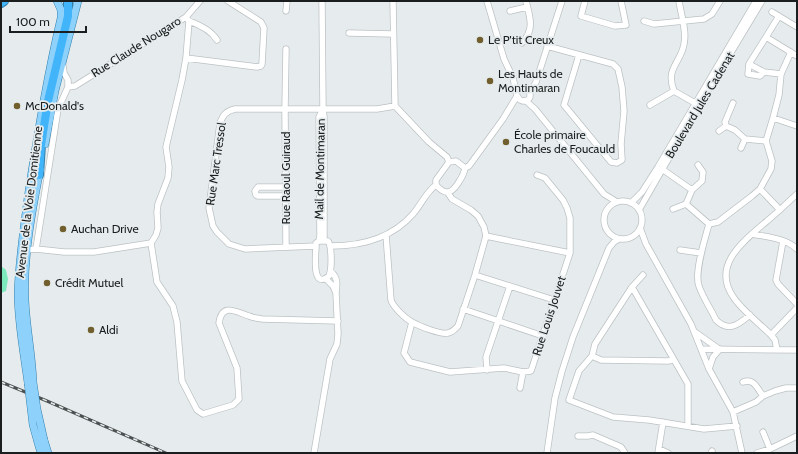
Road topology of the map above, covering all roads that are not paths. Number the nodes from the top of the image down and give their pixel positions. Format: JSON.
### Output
{"nodes":[{"id":1,"x":4,"y":1,"type":"edge"},
{"id":2,"x":57,"y":1,"type":"edge"},
{"id":3,"x":68,"y":1,"type":"edge"},
{"id":4,"x":78,"y":1,"type":"edge"},
{"id":5,"x":200,"y":1,"type":"edge"},
{"id":6,"x":228,"y":1,"type":"edge"},
{"id":7,"x":287,"y":1,"type":"edge"},
{"id":8,"x":322,"y":1,"type":"edge"},
{"id":9,"x":392,"y":1,"type":"edge"},
{"id":10,"x":487,"y":1,"type":"edge"},
{"id":11,"x":562,"y":1,"type":"edge"},
{"id":12,"x":585,"y":1,"type":"edge"},
{"id":13,"x":621,"y":1,"type":"edge"},
{"id":14,"x":679,"y":1,"type":"edge"},
{"id":15,"x":720,"y":1,"type":"edge"},
{"id":16,"x":756,"y":1,"type":"edge"},
{"id":17,"x":762,"y":1,"type":"edge"},
{"id":18,"x":1,"y":3,"type":"edge"},
{"id":19,"x":526,"y":4,"type":"edge"},
{"id":20,"x":286,"y":11,"type":"dead end"},
{"id":21,"x":510,"y":12,"type":"dead end"},
{"id":22,"x":772,"y":12,"type":"dead end"},
{"id":23,"x":779,"y":16,"type":"junction"},
{"id":24,"x":188,"y":19,"type":"junction"},
{"id":25,"x":644,"y":21,"type":"dead end"},
{"id":26,"x":682,"y":22,"type":"junction"},
{"id":27,"x":797,"y":27,"type":"edge"},
{"id":28,"x":349,"y":33,"type":"dead end"},
{"id":29,"x":393,"y":34,"type":"junction"},
{"id":30,"x":766,"y":37,"type":"junction"},
{"id":31,"x":216,"y":40,"type":"dead end"},
{"id":32,"x":522,"y":43,"type":"dead end"},
{"id":33,"x":548,"y":46,"type":"junction"},
{"id":34,"x":286,"y":49,"type":"dead end"},
{"id":35,"x":791,"y":52,"type":"junction"},
{"id":36,"x":579,"y":55,"type":"junction"},
{"id":37,"x":797,"y":56,"type":"edge"},
{"id":38,"x":186,"y":58,"type":"junction"},
{"id":39,"x":63,"y":62,"type":"junction"},
{"id":40,"x":749,"y":64,"type":"junction"},
{"id":41,"x":764,"y":72,"type":"junction"},
{"id":42,"x":781,"y":74,"type":"junction"},
{"id":43,"x":514,"y":78,"type":"junction"},
{"id":44,"x":68,"y":87,"type":"junction"},
{"id":45,"x":528,"y":90,"type":"junction"},
{"id":46,"x":674,"y":91,"type":"junction"},
{"id":47,"x":517,"y":94,"type":"junction"},
{"id":48,"x":524,"y":101,"type":"junction"},
{"id":49,"x":695,"y":103,"type":"junction"},
{"id":50,"x":733,"y":103,"type":"dead end"},
{"id":51,"x":650,"y":105,"type":"dead end"},
{"id":52,"x":395,"y":106,"type":"junction"},
{"id":53,"x":510,"y":107,"type":"junction"},
{"id":54,"x":322,"y":109,"type":"junction"},
{"id":55,"x":535,"y":109,"type":"junction"},
{"id":56,"x":285,"y":110,"type":"junction"},
{"id":57,"x":773,"y":118,"type":"junction"},
{"id":58,"x":726,"y":126,"type":"junction"},
{"id":59,"x":797,"y":126,"type":"edge"},
{"id":60,"x":719,"y":131,"type":"dead end"},
{"id":61,"x":744,"y":139,"type":"junction"},
{"id":62,"x":766,"y":141,"type":"junction"},
{"id":63,"x":741,"y":148,"type":"dead end"},
{"id":64,"x":449,"y":162,"type":"junction"},
{"id":65,"x":698,"y":165,"type":"dead end"},
{"id":66,"x":465,"y":168,"type":"junction"},
{"id":67,"x":662,"y":170,"type":"junction"},
{"id":68,"x":39,"y":175,"type":"junction"},
{"id":69,"x":537,"y":175,"type":"dead end"},
{"id":70,"x":436,"y":185,"type":"junction"},
{"id":71,"x":286,"y":187,"type":"junction"},
{"id":72,"x":760,"y":189,"type":"junction"},
{"id":73,"x":692,"y":190,"type":"junction"},
{"id":74,"x":448,"y":193,"type":"junction"},
{"id":75,"x":604,"y":194,"type":"junction"},
{"id":76,"x":797,"y":194,"type":"edge"},
{"id":77,"x":286,"y":196,"type":"junction"},
{"id":78,"x":616,"y":202,"type":"junction"},
{"id":79,"x":631,"y":203,"type":"junction"},
{"id":80,"x":686,"y":204,"type":"junction"},
{"id":81,"x":608,"y":207,"type":"junction"},
{"id":82,"x":673,"y":209,"type":"dead end"},
{"id":83,"x":639,"y":210,"type":"junction"},
{"id":84,"x":780,"y":210,"type":"junction"},
{"id":85,"x":709,"y":224,"type":"junction"},
{"id":86,"x":640,"y":228,"type":"junction"},
{"id":87,"x":386,"y":234,"type":"junction"},
{"id":88,"x":610,"y":234,"type":"junction"},
{"id":89,"x":752,"y":234,"type":"junction"},
{"id":90,"x":486,"y":236,"type":"junction"},
{"id":91,"x":634,"y":236,"type":"junction"},
{"id":92,"x":619,"y":239,"type":"junction"},
{"id":93,"x":783,"y":240,"type":"junction"},
{"id":94,"x":320,"y":242,"type":"junction"},
{"id":95,"x":151,"y":243,"type":"junction"},
{"id":96,"x":646,"y":244,"type":"junction"},
{"id":97,"x":330,"y":246,"type":"junction"},
{"id":98,"x":286,"y":247,"type":"junction"},
{"id":99,"x":609,"y":248,"type":"junction"},
{"id":100,"x":797,"y":249,"type":"edge"},
{"id":101,"x":27,"y":250,"type":"junction"},
{"id":102,"x":36,"y":250,"type":"junction"},
{"id":103,"x":680,"y":250,"type":"dead end"},
{"id":104,"x":570,"y":253,"type":"junction"},
{"id":105,"x":701,"y":253,"type":"junction"},
{"id":106,"x":331,"y":272,"type":"junction"},
{"id":107,"x":475,"y":275,"type":"junction"},
{"id":108,"x":643,"y":275,"type":"dead end"},
{"id":109,"x":326,"y":279,"type":"junction"},
{"id":110,"x":510,"y":286,"type":"junction"},
{"id":111,"x":632,"y":288,"type":"junction"},
{"id":112,"x":336,"y":293,"type":"junction"},
{"id":113,"x":554,"y":300,"type":"junction"},
{"id":114,"x":797,"y":304,"type":"edge"},
{"id":115,"x":797,"y":308,"type":"edge"},
{"id":116,"x":463,"y":309,"type":"junction"},
{"id":117,"x":750,"y":315,"type":"junction"},
{"id":118,"x":338,"y":321,"type":"junction"},
{"id":119,"x":498,"y":321,"type":"junction"},
{"id":120,"x":412,"y":322,"type":"junction"},
{"id":121,"x":695,"y":332,"type":"junction"},
{"id":122,"x":771,"y":335,"type":"junction"},
{"id":123,"x":543,"y":336,"type":"junction"},
{"id":124,"x":720,"y":349,"type":"junction"},
{"id":125,"x":701,"y":350,"type":"junction"},
{"id":126,"x":777,"y":350,"type":"junction"},
{"id":127,"x":797,"y":350,"type":"edge"},
{"id":128,"x":592,"y":356,"type":"junction"},
{"id":129,"x":673,"y":360,"type":"junction"},
{"id":130,"x":709,"y":369,"type":"junction"},
{"id":131,"x":487,"y":370,"type":"junction"},
{"id":132,"x":523,"y":372,"type":"junction"},
{"id":133,"x":31,"y":382,"type":"junction"},
{"id":134,"x":743,"y":382,"type":"dead end"},
{"id":135,"x":520,"y":388,"type":"dead end"},
{"id":136,"x":797,"y":388,"type":"edge"},
{"id":137,"x":763,"y":396,"type":"junction"},
{"id":138,"x":733,"y":412,"type":"junction"},
{"id":139,"x":664,"y":422,"type":"junction"},
{"id":140,"x":688,"y":426,"type":"junction"},
{"id":141,"x":737,"y":426,"type":"junction"},
{"id":142,"x":763,"y":432,"type":"dead end"},
{"id":143,"x":578,"y":436,"type":"dead end"},
{"id":144,"x":797,"y":436,"type":"edge"},
{"id":145,"x":41,"y":442,"type":"junction"},
{"id":146,"x":770,"y":449,"type":"junction"},
{"id":147,"x":658,"y":451,"type":"edge"},
{"id":148,"x":40,"y":453,"type":"edge"},
{"id":149,"x":48,"y":453,"type":"edge"},
{"id":150,"x":314,"y":453,"type":"edge"},
{"id":151,"x":547,"y":453,"type":"edge"},
{"id":152,"x":625,"y":453,"type":"edge"},
{"id":153,"x":668,"y":453,"type":"edge"},
{"id":154,"x":742,"y":453,"type":"edge"},
{"id":155,"x":757,"y":453,"type":"edge"}],
"edges":[{"from":1,"to":18,"type":"highway"},
{"from":2,"to":133,"type":"main road","name":"Avenue de la Voie Domitienne"},
{"from":3,"to":68,"type":"highway"},
{"from":4,"to":39,"type":"main road","name":"Avenue de la Voie Domitienne"},
{"from":5,"to":24,"type":"street","name":"Rue Claude Nougaro"},
{"from":6,"to":38,"type":"street"},
{"from":7,"to":20,"type":"street"},
{"from":8,"to":54,"type":"street","name":"Mail de Montimaran"},
{"from":9,"to":29,"type":"street"},
{"from":10,"to":43,"type":"street"},
{"from":11,"to":33,"type":"street"},
{"from":12,"to":13,"type":"street"},
{"from":14,"to":26,"type":"street"},
{"from":15,"to":26,"type":"street"},
{"from":16,"to":49,"type":"street","name":"Boulevard Jules Cadenat"},
{"from":17,"to":67,"type":"street","name":"Boulevard Jules Cadenat"},
{"from":19,"to":21,"type":"street"},
{"from":19,"to":32,"type":"street"},
{"from":22,"to":23,"type":"street"},
{"from":23,"to":27,"type":"street"},
{"from":23,"to":30,"type":"street"},
{"from":24,"to":31,"type":"street"},
{"from":24,"to":38,"type":"street"},
{"from":24,"to":44,"type":"street","name":"Rue Claude Nougaro"},
{"from":25,"to":26,"type":"street"},
{"from":26,"to":46,"type":"street"},
{"from":28,"to":29,"type":"street"},
{"from":29,"to":52,"type":"street"},
{"from":30,"to":35,"type":"street"},
{"from":30,"to":40,"type":"street"},
{"from":33,"to":36,"type":"street"},
{"from":33,"to":45,"type":"street"},
{"from":34,"to":56,"type":"street","name":"Rue Raoul Guiraud"},
{"from":35,"to":37,"type":"street"},
{"from":35,"to":42,"type":"street"},
{"from":36,"to":36,"type":"street"},
{"from":38,"to":95,"type":"street"},
{"from":39,"to":44,"type":"street","name":"Avenue de la Voie Domitienne"},
{"from":39,"to":68,"type":"main road","name":"Avenue de la Voie Domitienne"},
{"from":40,"to":41,"type":"street"},
{"from":40,"to":41,"type":"street"},
{"from":41,"to":42,"type":"street"},
{"from":42,"to":57,"type":"street"},
{"from":43,"to":45,"type":"street"},
{"from":43,"to":47,"type":"street"},
{"from":44,"to":102,"type":"street","name":"Avenue de la Voie Domitienne"},
{"from":45,"to":47,"type":"street"},
{"from":45,"to":48,"type":"street"},
{"from":45,"to":55,"type":"street"},
{"from":46,"to":49,"type":"street"},
{"from":46,"to":51,"type":"street"},
{"from":47,"to":48,"type":"street"},
{"from":47,"to":53,"type":"street"},
{"from":48,"to":53,"type":"street"},
{"from":48,"to":55,"type":"street"},
{"from":49,"to":79,"type":"street","name":"Boulevard Jules Cadenat"},
{"from":50,"to":58,"type":"street"},
{"from":52,"to":54,"type":"street","name":"Rue Marc Tressol"},
{"from":52,"to":64,"type":"street"},
{"from":53,"to":66,"type":"street"},
{"from":54,"to":56,"type":"street","name":"Rue Marc Tressol"},
{"from":54,"to":94,"type":"street","name":"Mail de Montimaran"},
{"from":55,"to":75,"type":"street"},
{"from":56,"to":71,"type":"street","name":"Rue Raoul Guiraud"},
{"from":56,"to":98,"type":"street","name":"Rue Marc Tressol"},
{"from":57,"to":59,"type":"street"},
{"from":57,"to":62,"type":"street"},
{"from":58,"to":60,"type":"street"},
{"from":58,"to":61,"type":"street"},
{"from":61,"to":62,"type":"street"},
{"from":61,"to":63,"type":"street"},
{"from":62,"to":72,"type":"street"},
{"from":64,"to":66,"type":"street"},
{"from":64,"to":70,"type":"street"},
{"from":65,"to":73,"type":"street"},
{"from":66,"to":74,"type":"street"},
{"from":67,"to":73,"type":"street"},
{"from":67,"to":83,"type":"street","name":"Boulevard Jules Cadenat"},
{"from":68,"to":101,"type":"main road","name":"Avenue de la Voie Domitienne"},
{"from":69,"to":104,"type":"street","name":"Rue Louis Jouvet"},
{"from":70,"to":74,"type":"street"},
{"from":70,"to":87,"type":"street"},
{"from":71,"to":77,"type":"street","name":"Rue Raoul Guiraud"},
{"from":71,"to":77,"type":"street"},
{"from":72,"to":84,"type":"street"},
{"from":72,"to":85,"type":"street"},
{"from":73,"to":80,"type":"street"},
{"from":74,"to":90,"type":"street"},
{"from":75,"to":78,"type":"street"},
{"from":75,"to":81,"type":"street"},
{"from":76,"to":84,"type":"street"},
{"from":77,"to":98,"type":"street","name":"Rue Raoul Guiraud"},
{"from":78,"to":79,"type":"street"},
{"from":78,"to":81,"type":"street"},
{"from":79,"to":83,"type":"street"},
{"from":80,"to":82,"type":"street"},
{"from":80,"to":85,"type":"street"},
{"from":81,"to":88,"type":"street"},
{"from":83,"to":86,"type":"street"},
{"from":84,"to":89,"type":"street"},
{"from":85,"to":105,"type":"street"},
{"from":86,"to":91,"type":"street"},
{"from":86,"to":96,"type":"street"},
{"from":87,"to":97,"type":"street"},
{"from":87,"to":120,"type":"street"},
{"from":88,"to":92,"type":"street"},
{"from":88,"to":99,"type":"street"},
{"from":89,"to":93,"type":"street"},
{"from":89,"to":117,"type":"street"},
{"from":90,"to":104,"type":"street"},
{"from":90,"to":107,"type":"street"},
{"from":91,"to":92,"type":"street"},
{"from":91,"to":96,"type":"street"},
{"from":92,"to":99,"type":"street"},
{"from":93,"to":100,"type":"street"},
{"from":93,"to":114,"type":"street"},
{"from":94,"to":97,"type":"street"},
{"from":94,"to":98,"type":"street","name":"Rue Marc Tressol"},
{"from":94,"to":109,"type":"street","name":"Mail de Montimaran"},
{"from":95,"to":102,"type":"street"},
{"from":95,"to":118,"type":"street"},
{"from":96,"to":121,"type":"street"},
{"from":97,"to":106,"type":"street"},
{"from":99,"to":151,"type":"street"},
{"from":101,"to":102,"type":"street","name":"Avenue de la Voie Domitienne"},
{"from":101,"to":133,"type":"main road","name":"Avenue de la Voie Domitienne"},
{"from":103,"to":105,"type":"street"},
{"from":104,"to":113,"type":"street","name":"Rue Louis Jouvet"},
{"from":105,"to":117,"type":"street"},
{"from":106,"to":109,"type":"street"},
{"from":106,"to":112,"type":"street"},
{"from":107,"to":110,"type":"street"},
{"from":107,"to":116,"type":"street"},
{"from":108,"to":111,"type":"street"},
{"from":109,"to":112,"type":"street"},
{"from":110,"to":113,"type":"street"},
{"from":110,"to":119,"type":"street"},
{"from":111,"to":128,"type":"street"},
{"from":111,"to":129,"type":"street"},
{"from":112,"to":118,"type":"street"},
{"from":113,"to":123,"type":"street","name":"Rue Louis Jouvet"},
{"from":115,"to":122,"type":"street"},
{"from":116,"to":119,"type":"street"},
{"from":116,"to":120,"type":"street"},
{"from":117,"to":122,"type":"street"},
{"from":118,"to":150,"type":"street"},
{"from":119,"to":123,"type":"street"},
{"from":119,"to":131,"type":"street"},
{"from":120,"to":131,"type":"street"},
{"from":121,"to":124,"type":"street"},
{"from":121,"to":125,"type":"street"},
{"from":122,"to":126,"type":"street"},
{"from":123,"to":132,"type":"street","name":"Rue Louis Jouvet"},
{"from":124,"to":125,"type":"street"},
{"from":124,"to":126,"type":"street"},
{"from":124,"to":130,"type":"street"},
{"from":125,"to":130,"type":"street"},
{"from":126,"to":127,"type":"street"},
{"from":128,"to":129,"type":"street"},
{"from":128,"to":139,"type":"street"},
{"from":129,"to":140,"type":"street"},
{"from":130,"to":138,"type":"street"},
{"from":131,"to":132,"type":"street"},
{"from":132,"to":135,"type":"street"},
{"from":133,"to":145,"type":"main road","name":"Avenue de la Voie Domitienne","bridge":true},
{"from":134,"to":137,"type":"street"},
{"from":136,"to":137,"type":"street"},
{"from":137,"to":138,"type":"street"},
{"from":138,"to":141,"type":"street"},
{"from":139,"to":140,"type":"street"},
{"from":139,"to":147,"type":"street"},
{"from":140,"to":141,"type":"street"},
{"from":141,"to":154,"type":"street"},
{"from":142,"to":146,"type":"street"},
{"from":143,"to":152,"type":"street"},
{"from":144,"to":146,"type":"street"},
{"from":145,"to":148,"type":"main road","name":"Avenue de la Voie Domitienne"},
{"from":145,"to":149,"type":"main road","name":"Avenue de la Voie Domitienne"},
{"from":146,"to":155,"type":"street"},
{"from":147,"to":153,"type":"street"}]}
